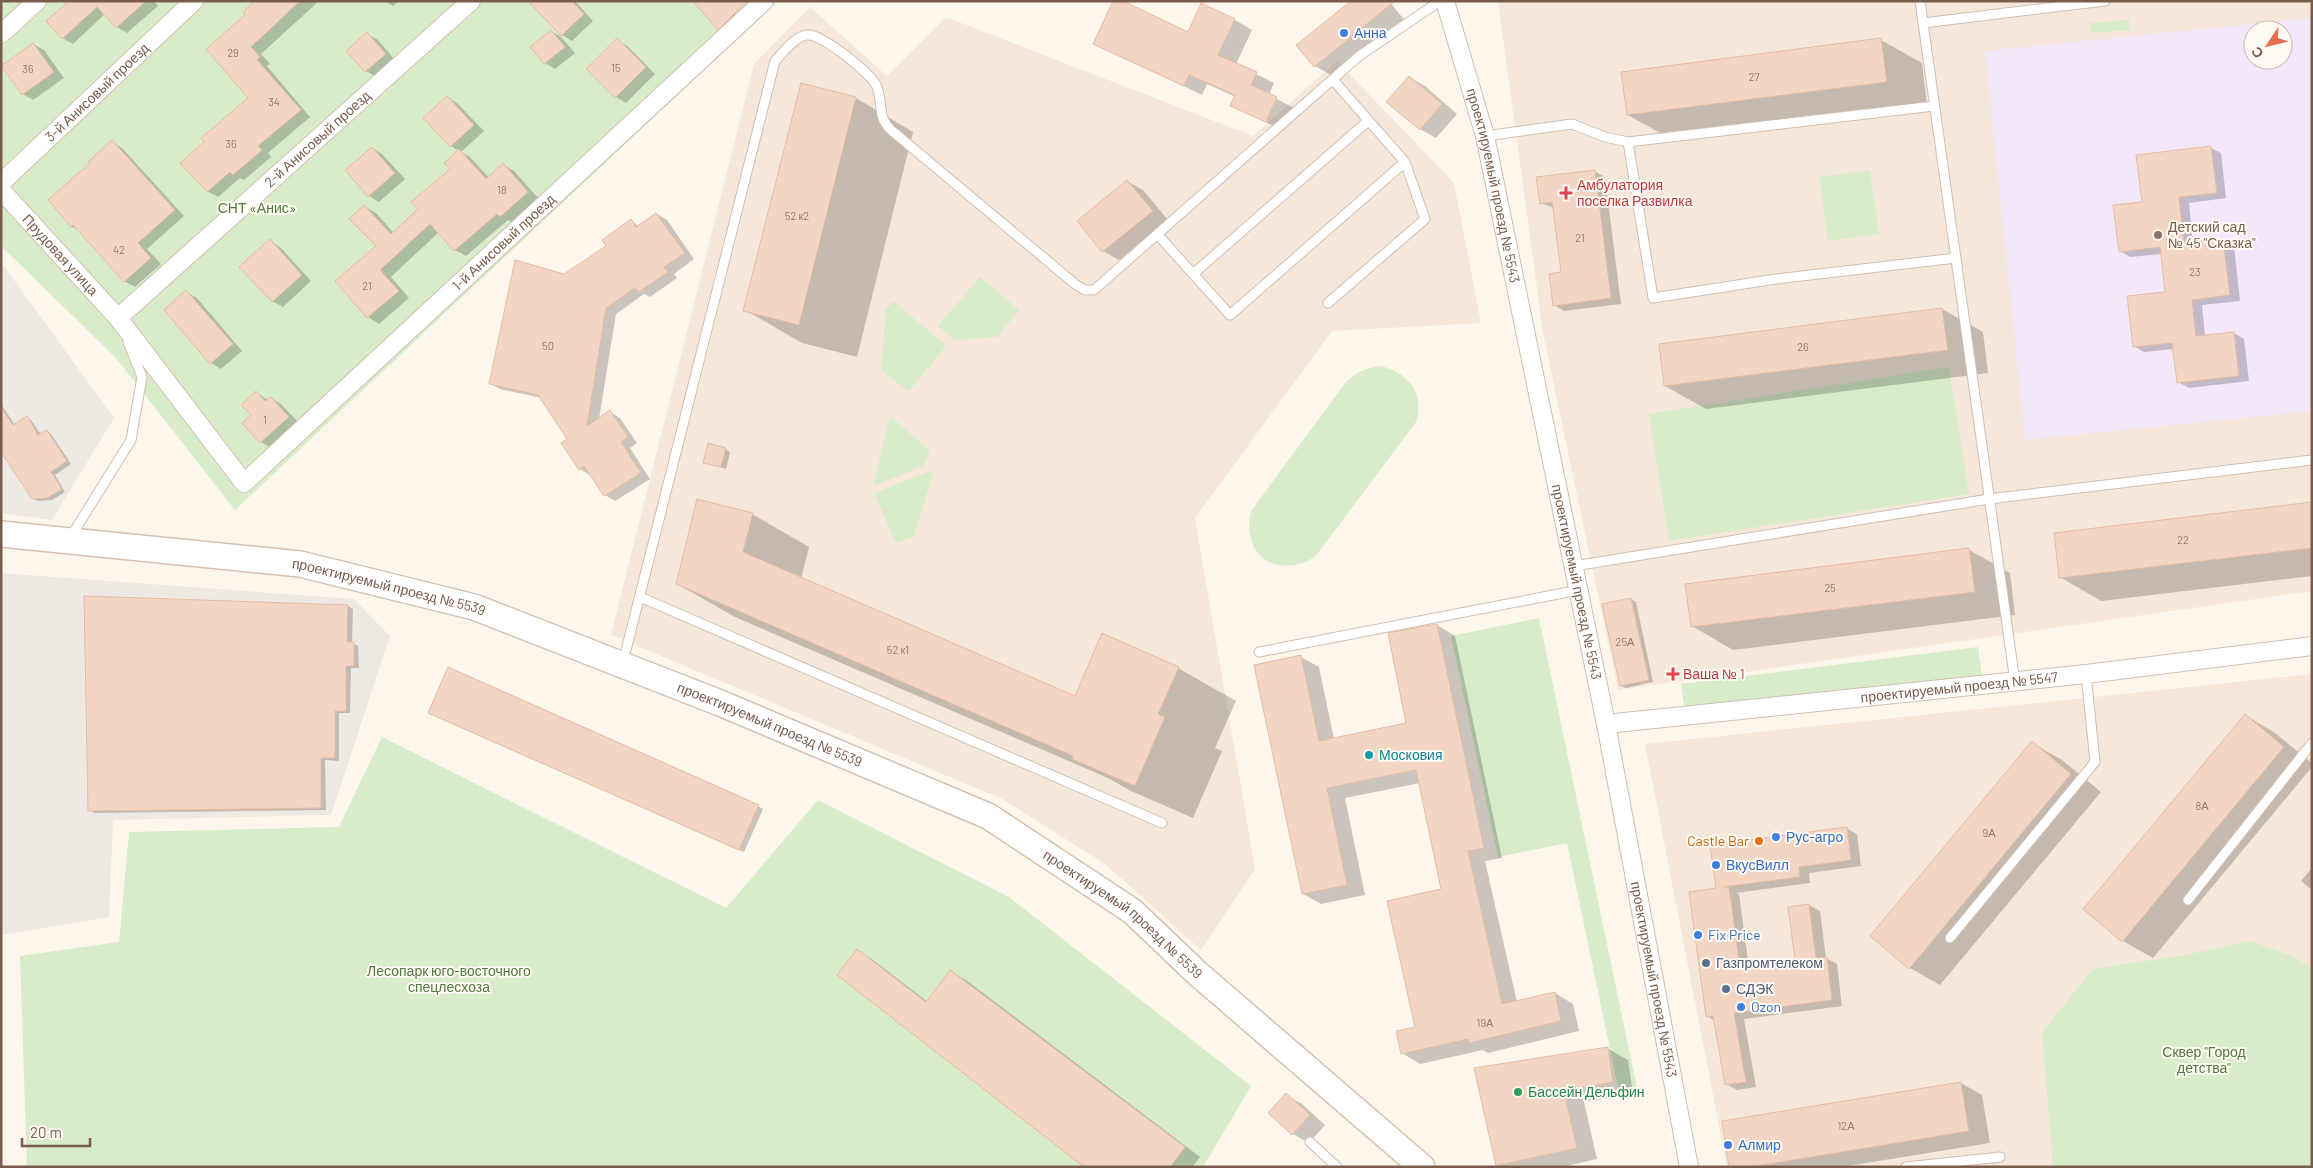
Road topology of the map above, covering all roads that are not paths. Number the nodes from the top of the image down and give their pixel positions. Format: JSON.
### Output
{"nodes":[{"id":1,"x":37,"y":1,"type":"edge"},
{"id":2,"x":194,"y":1,"type":"edge"},
{"id":3,"x":471,"y":1,"type":"edge"},
{"id":4,"x":764,"y":1,"type":"edge"},
{"id":5,"x":1440,"y":1,"type":"edge"},
{"id":6,"x":1445,"y":1,"type":"edge"},
{"id":7,"x":1920,"y":1,"type":"edge"},
{"id":8,"x":2105,"y":1,"type":"edge"},
{"id":9,"x":1923,"y":23,"type":"junction"},
{"id":10,"x":1,"y":34,"type":"edge"},
{"id":11,"x":1332,"y":80,"type":"junction"},
{"id":12,"x":1934,"y":106,"type":"junction"},
{"id":13,"x":1368,"y":120,"type":"junction"},
{"id":14,"x":1485,"y":136,"type":"junction"},
{"id":15,"x":1628,"y":142,"type":"junction"},
{"id":16,"x":1405,"y":162,"type":"junction"},
{"id":17,"x":1,"y":183,"type":"edge"},
{"id":18,"x":1,"y":190,"type":"edge"},
{"id":19,"x":1158,"y":235,"type":"junction"},
{"id":20,"x":1956,"y":258,"type":"junction"},
{"id":21,"x":1193,"y":274,"type":"junction"},
{"id":22,"x":1328,"y":303,"type":"dead end"},
{"id":23,"x":118,"y":318,"type":"junction"},
{"id":24,"x":2312,"y":460,"type":"edge"},
{"id":25,"x":244,"y":483,"type":"joint"},
{"id":26,"x":1989,"y":498,"type":"junction"},
{"id":27,"x":1,"y":534,"type":"edge"},
{"id":28,"x":67,"y":542,"type":"junction"},
{"id":29,"x":1574,"y":566,"type":"junction"},
{"id":30,"x":1579,"y":590,"type":"junction"},
{"id":31,"x":640,"y":596,"type":"junction"},
{"id":32,"x":2312,"y":646,"type":"edge"},
{"id":33,"x":1259,"y":652,"type":"dead end"},
{"id":34,"x":622,"y":665,"type":"junction"},
{"id":35,"x":2086,"y":674,"type":"junction"},
{"id":36,"x":2015,"y":682,"type":"junction"},
{"id":37,"x":1606,"y":724,"type":"junction"},
{"id":38,"x":2312,"y":743,"type":"edge"},
{"id":39,"x":1162,"y":822,"type":"dead end"},
{"id":40,"x":2188,"y":900,"type":"dead end"},
{"id":41,"x":1950,"y":938,"type":"dead end"},
{"id":42,"x":1310,"y":1142,"type":"dead end"},
{"id":43,"x":2000,"y":1157,"type":"dead end"},
{"id":44,"x":1337,"y":1167,"type":"edge"},
{"id":45,"x":1422,"y":1167,"type":"edge"},
{"id":46,"x":1689,"y":1167,"type":"edge"},
{"id":47,"x":1906,"y":1167,"type":"edge"}],
"edges":[{"from":1,"to":10,"type":"street"},
{"from":2,"to":17,"type":"street","name":"3-й Анисовый проезд"},
{"from":3,"to":23,"type":"street","name":"2-й Анисовый проезд"},
{"from":4,"to":25,"type":"street","name":"1-й Анисовый проезд"},
{"from":5,"to":11,"type":"lane"},
{"from":6,"to":14,"type":"street","name":"проектируемый проезд № 5543"},
{"from":7,"to":9,"type":"lane"},
{"from":8,"to":9,"type":"lane"},
{"from":9,"to":12,"type":"lane"},
{"from":11,"to":13,"type":"lane"},
{"from":11,"to":19,"type":"lane"},
{"from":12,"to":15,"type":"lane"},
{"from":12,"to":20,"type":"lane"},
{"from":13,"to":16,"type":"lane"},
{"from":13,"to":21,"type":"lane"},
{"from":14,"to":15,"type":"lane"},
{"from":14,"to":29,"type":"street","name":"проектируемый проезд № 5543"},
{"from":15,"to":20,"type":"lane"},
{"from":16,"to":21,"type":"lane"},
{"from":16,"to":22,"type":"lane"},
{"from":18,"to":23,"type":"street","name":"Прудовая улица"},
{"from":19,"to":21,"type":"lane"},
{"from":19,"to":31,"type":"lane"},
{"from":20,"to":26,"type":"lane"},
{"from":23,"to":25,"type":"street","name":"Прудовая улица"},
{"from":23,"to":28,"type":"lane"},
{"from":24,"to":26,"type":"lane"},
{"from":26,"to":29,"type":"lane"},
{"from":26,"to":36,"type":"lane"},
{"from":27,"to":28,"type":"street","name":"проектируемый проезд № 5539"},
{"from":28,"to":34,"type":"street","name":"проектируемый проезд № 5539"},
{"from":29,"to":30,"type":"street","name":"проектируемый проезд № 5543"},
{"from":30,"to":33,"type":"lane"},
{"from":30,"to":37,"type":"street","name":"проектируемый проезд № 5543"},
{"from":31,"to":34,"type":"lane"},
{"from":31,"to":39,"type":"lane"},
{"from":32,"to":35,"type":"street","name":"проектируемый проезд № 5547"},
{"from":34,"to":45,"type":"street","name":"проектируемый проезд № 5539"},
{"from":35,"to":36,"type":"street","name":"проектируемый проезд № 5547"},
{"from":35,"to":41,"type":"lane"},
{"from":36,"to":37,"type":"street","name":"проектируемый проезд № 5547"},
{"from":37,"to":46,"type":"street","name":"проектируемый проезд № 5543"},
{"from":38,"to":40,"type":"lane"},
{"from":42,"to":44,"type":"lane"},
{"from":43,"to":47,"type":"lane"}]}
